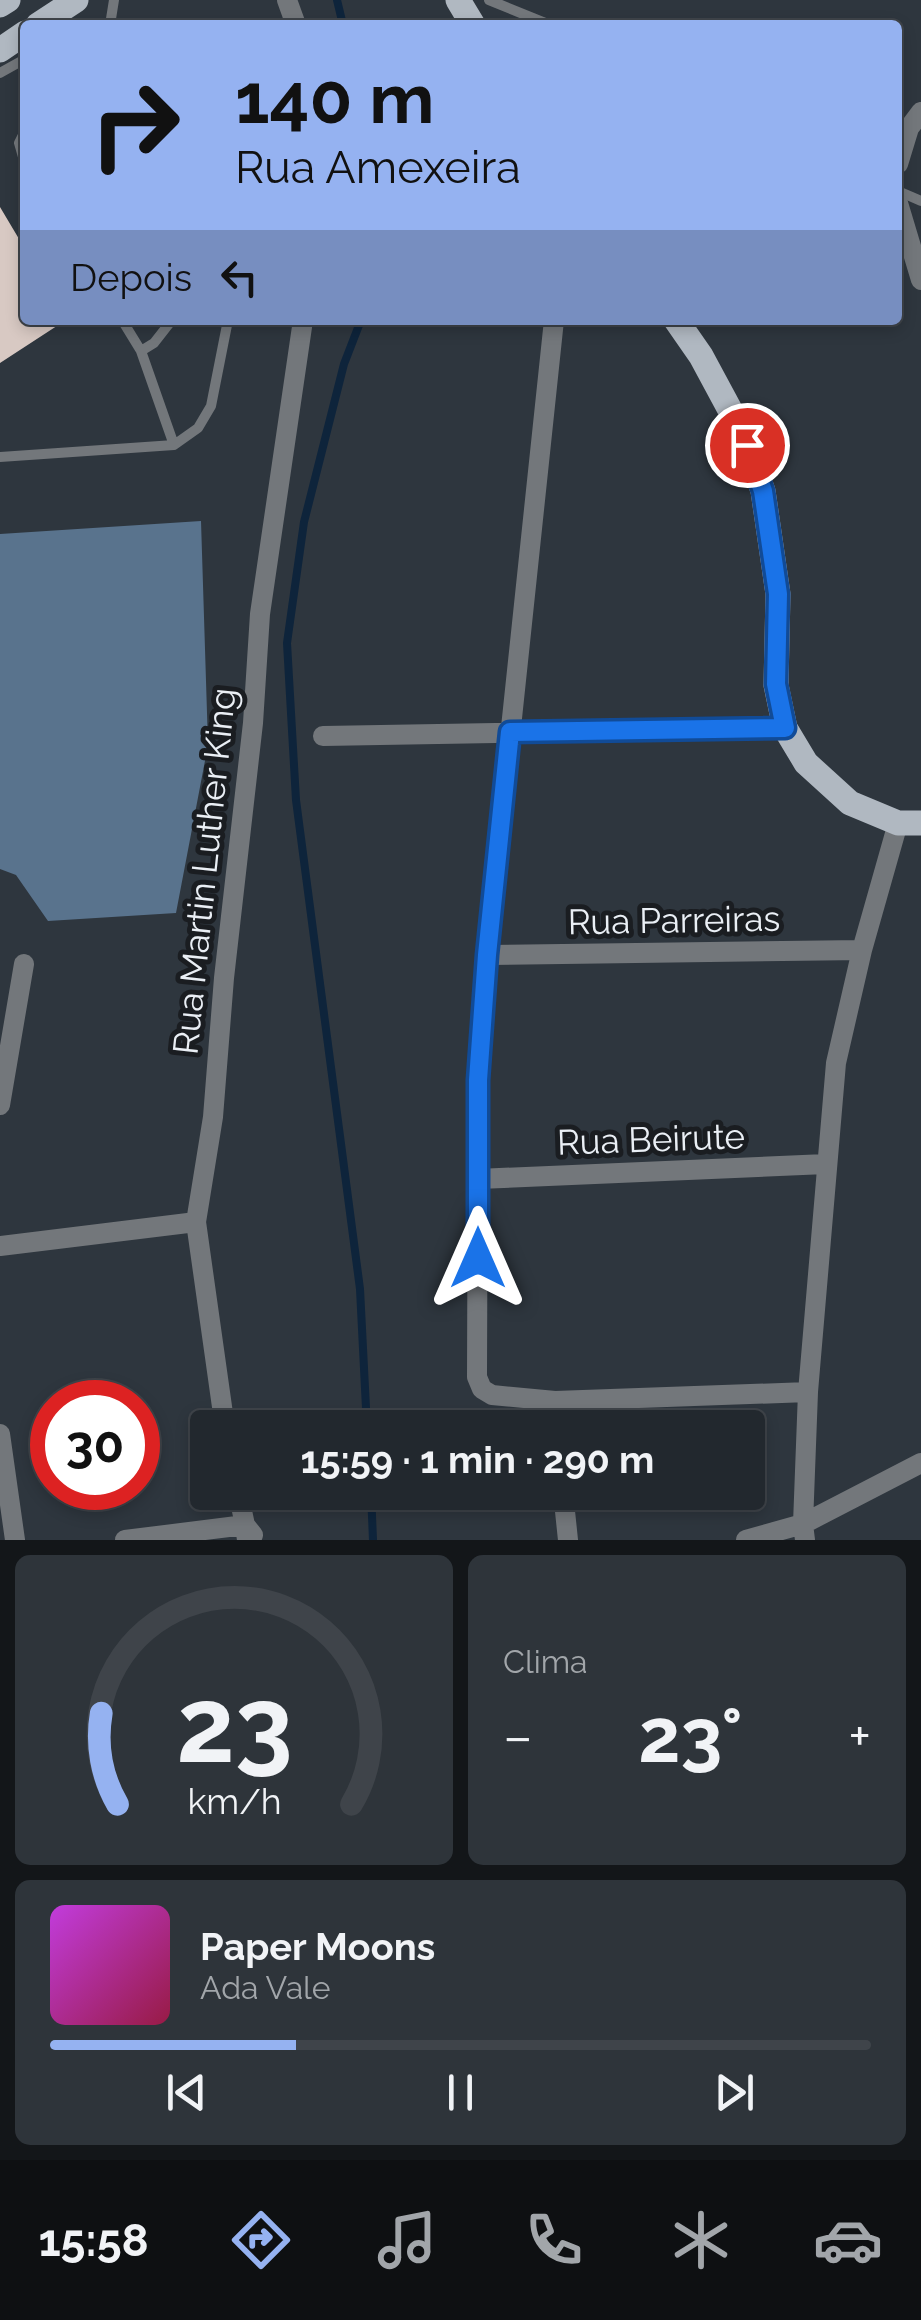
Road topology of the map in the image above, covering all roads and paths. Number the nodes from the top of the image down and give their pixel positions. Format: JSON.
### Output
{"nodes":[{"id":1,"x":8,"y":0,"type":"edge"},
{"id":2,"x":76,"y":0,"type":"edge"},
{"id":3,"x":488,"y":0,"type":"edge"},
{"id":4,"x":0,"y":5,"type":"edge"},
{"id":5,"x":46,"y":20,"type":"edge"},
{"id":6,"x":538,"y":20,"type":"edge"},
{"id":7,"x":921,"y":112,"type":"edge"},
{"id":8,"x":902,"y":151,"type":"edge"},
{"id":9,"x":902,"y":216,"type":"edge"},
{"id":10,"x":921,"y":280,"type":"edge"},
{"id":11,"x":125,"y":325,"type":"edge"},
{"id":12,"x":168,"y":325,"type":"edge"},
{"id":13,"x":227,"y":325,"type":"edge"},
{"id":14,"x":302,"y":325,"type":"edge"},
{"id":15,"x":553,"y":325,"type":"edge"},
{"id":16,"x":679,"y":325,"type":"edge"},
{"id":17,"x":141,"y":352,"type":"junction"},
{"id":18,"x":174,"y":445,"type":"junction"},
{"id":19,"x":0,"y":457,"type":"edge"},
{"id":20,"x":785,"y":728,"type":"junction"},
{"id":21,"x":510,"y":732,"type":"junction"},
{"id":22,"x":324,"y":736,"type":"dead end"},
{"id":23,"x":910,"y":823,"type":"edge"},
{"id":24,"x":862,"y":950,"type":"junction"},
{"id":25,"x":487,"y":955,"type":"junction"},
{"id":26,"x":24,"y":964,"type":"dead end"},
{"id":27,"x":0,"y":1105,"type":"edge"},
{"id":28,"x":826,"y":1164,"type":"junction"},
{"id":29,"x":478,"y":1178,"type":"junction"},
{"id":30,"x":196,"y":1222,"type":"junction"},
{"id":31,"x":0,"y":1246,"type":"edge"},
{"id":32,"x":808,"y":1392,"type":"junction"},
{"id":33,"x":555,"y":1400,"type":"junction"},
{"id":34,"x":222,"y":1410,"type":"edge"},
{"id":35,"x":556,"y":1410,"type":"edge"},
{"id":36,"x":0,"y":1434,"type":"edge"},
{"id":37,"x":921,"y":1463,"type":"edge"},
{"id":38,"x":243,"y":1510,"type":"edge"},
{"id":39,"x":566,"y":1510,"type":"edge"},
{"id":40,"x":804,"y":1532,"type":"edge"},
{"id":41,"x":250,"y":1535,"type":"edge"},
{"id":42,"x":16,"y":1540,"type":"edge"},
{"id":43,"x":125,"y":1540,"type":"edge"},
{"id":44,"x":568,"y":1540,"type":"edge"},
{"id":45,"x":746,"y":1540,"type":"edge"}],
"edges":[{"from":1,"to":4,"type":"main road"},
{"from":2,"to":5,"type":"main road"},
{"from":3,"to":6,"type":"lane"},
{"from":7,"to":8,"type":"street"},
{"from":9,"to":10,"type":"street"},
{"from":11,"to":17,"type":"lane"},
{"from":12,"to":17,"type":"lane"},
{"from":13,"to":18,"type":"lane"},
{"from":14,"to":30,"type":"street","name":"Rua Martin Luther King"},
{"from":15,"to":21,"type":"street"},
{"from":16,"to":20,"type":"main road"},
{"from":17,"to":18,"type":"lane"},
{"from":18,"to":19,"type":"lane"},
{"from":20,"to":21,"type":"street"},
{"from":20,"to":23,"type":"main road"},
{"from":21,"to":22,"type":"street"},
{"from":21,"to":25,"type":"street"},
{"from":23,"to":24,"type":"street"},
{"from":24,"to":25,"type":"street","name":"Rua Parreiras"},
{"from":24,"to":28,"type":"street"},
{"from":25,"to":29,"type":"street"},
{"from":26,"to":27,"type":"street"},
{"from":28,"to":29,"type":"street","name":"Rua Beirute"},
{"from":28,"to":32,"type":"street"},
{"from":29,"to":33,"type":"street"},
{"from":30,"to":31,"type":"street"},
{"from":30,"to":34,"type":"street","name":"Rua Martin Luther King"},
{"from":32,"to":33,"type":"street"},
{"from":32,"to":40,"type":"street"},
{"from":33,"to":35,"type":"street"},
{"from":36,"to":42,"type":"street"},
{"from":37,"to":40,"type":"street"},
{"from":38,"to":41,"type":"street"},
{"from":39,"to":44,"type":"street"},
{"from":40,"to":45,"type":"street"},
{"from":41,"to":43,"type":"street"}]}
